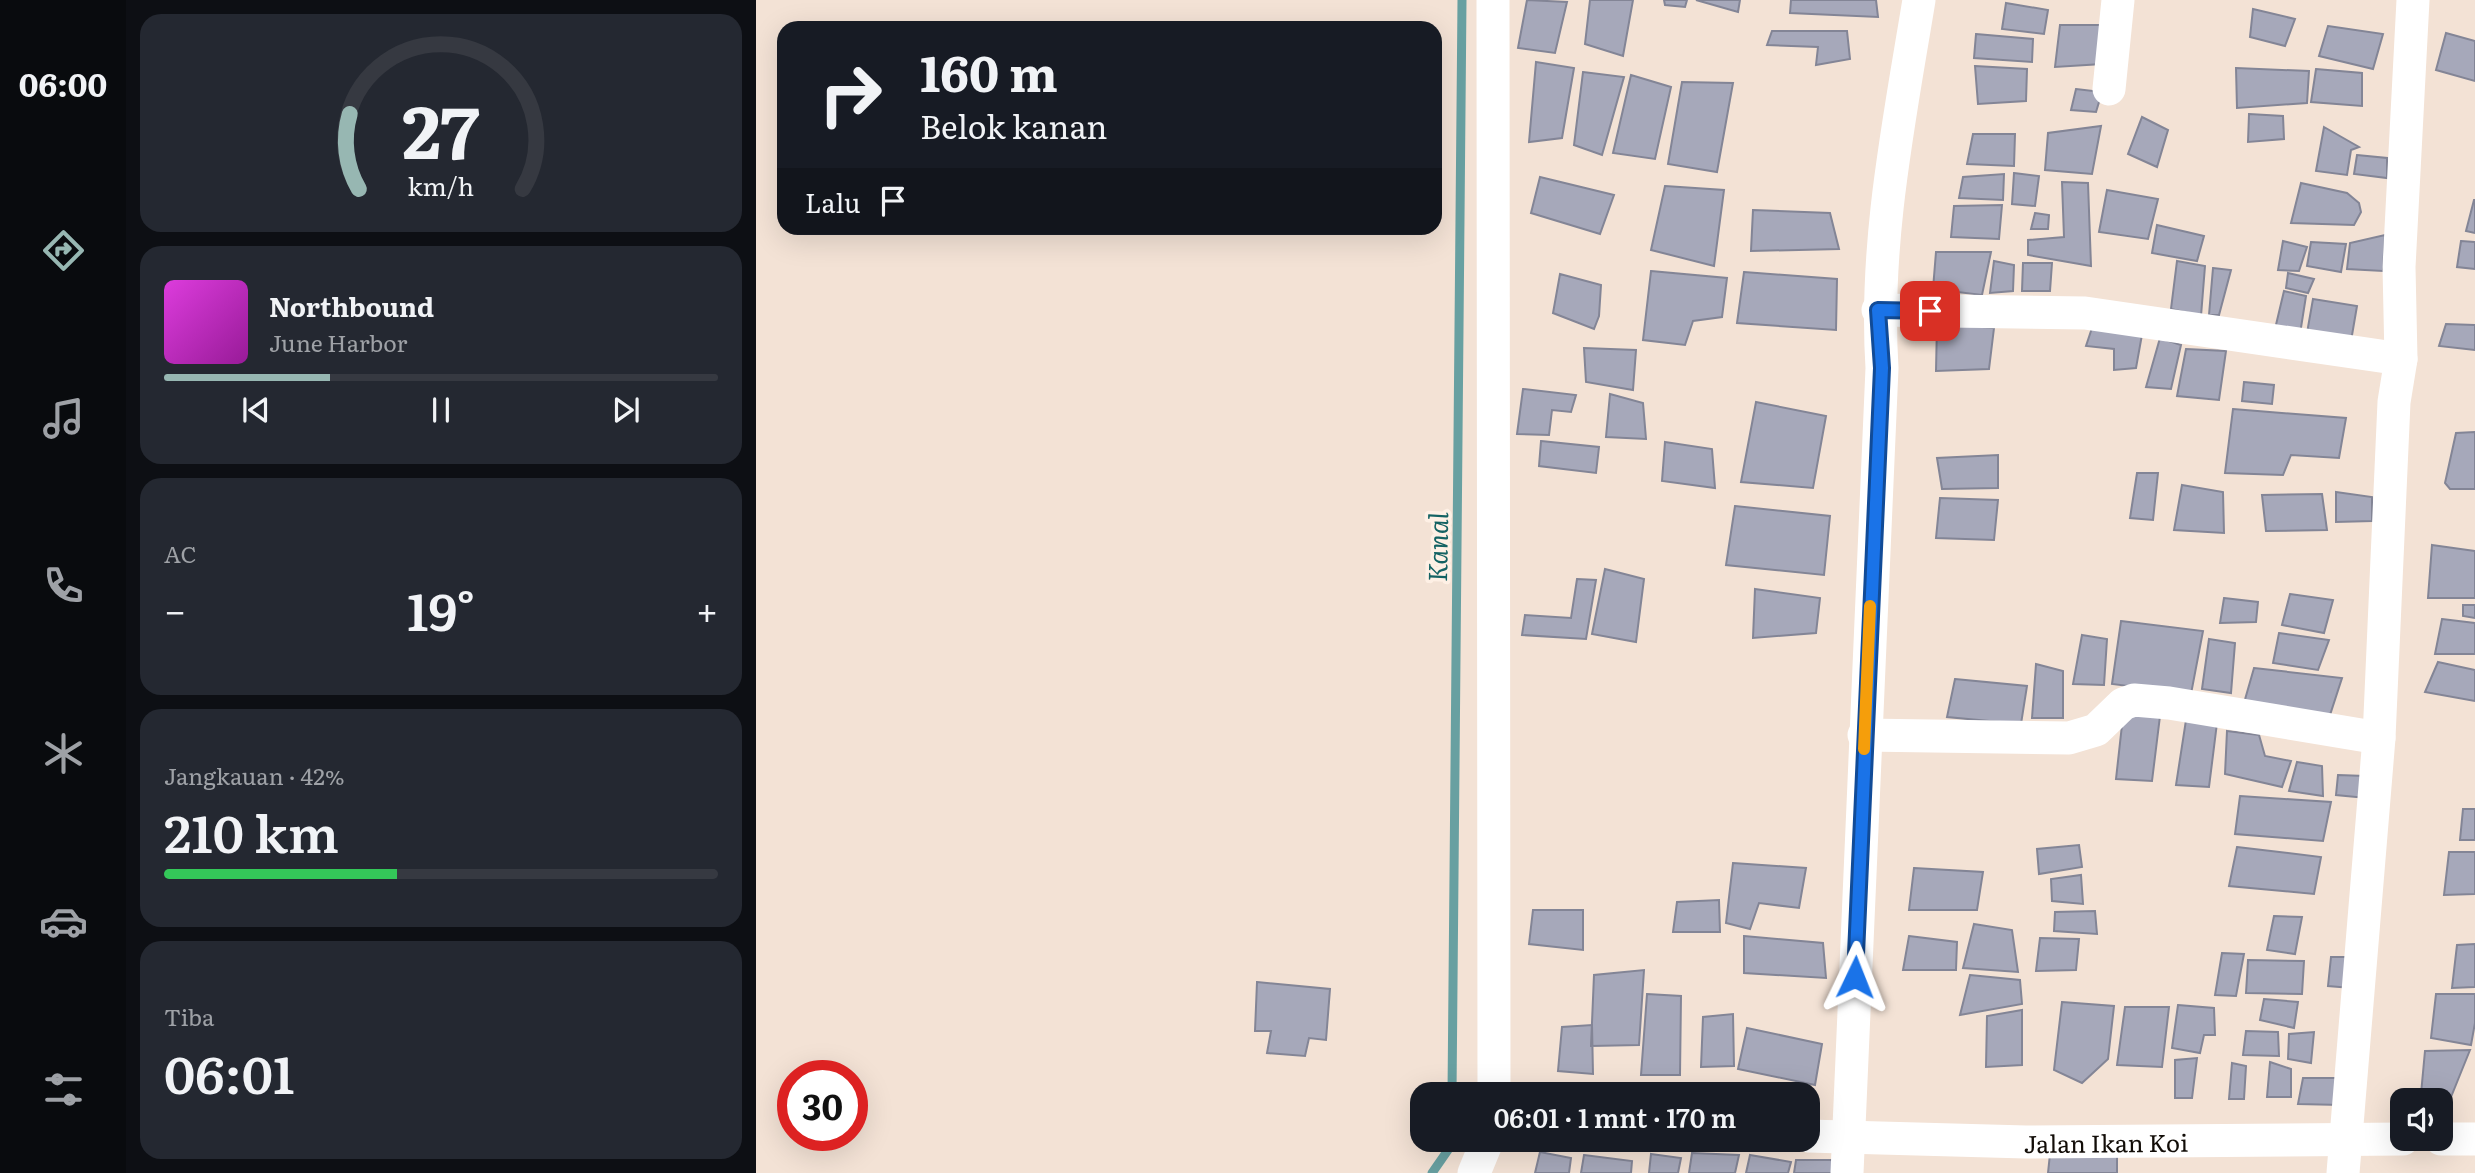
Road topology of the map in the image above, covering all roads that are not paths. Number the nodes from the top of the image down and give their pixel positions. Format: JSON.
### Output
{"nodes":[{"id":1,"x":1493,"y":0,"type":"edge"},
{"id":2,"x":1919,"y":0,"type":"edge"},
{"id":3,"x":2118,"y":0,"type":"edge"},
{"id":4,"x":2413,"y":0,"type":"edge"},
{"id":5,"x":2109,"y":89,"type":"dead end"},
{"id":6,"x":1878,"y":310,"type":"junction"},
{"id":7,"x":2401,"y":359,"type":"junction"},
{"id":8,"x":1864,"y":735,"type":"junction"},
{"id":9,"x":2379,"y":738,"type":"junction"},
{"id":10,"x":1494,"y":1082,"type":"edge"},
{"id":11,"x":1820,"y":1137,"type":"edge"},
{"id":12,"x":1848,"y":1138,"type":"junction"},
{"id":13,"x":2346,"y":1138,"type":"junction"},
{"id":14,"x":2390,"y":1139,"type":"edge"},
{"id":15,"x":2453,"y":1139,"type":"edge"},
{"id":16,"x":2475,"y":1139,"type":"edge"},
{"id":17,"x":1483,"y":1152,"type":"edge"},
{"id":18,"x":1474,"y":1173,"type":"edge"},
{"id":19,"x":1847,"y":1173,"type":"edge"},
{"id":20,"x":2343,"y":1173,"type":"edge"}],
"edges":[{"from":1,"to":10,"type":"street"},
{"from":2,"to":6,"type":"street"},
{"from":3,"to":5,"type":"street"},
{"from":4,"to":7,"type":"street"},
{"from":6,"to":7,"type":"street"},
{"from":6,"to":8,"type":"street"},
{"from":7,"to":9,"type":"street"},
{"from":8,"to":9,"type":"street"},
{"from":8,"to":12,"type":"street"},
{"from":9,"to":13,"type":"street"},
{"from":11,"to":12,"type":"street","name":"Jalan Ikan Koi"},
{"from":12,"to":13,"type":"street","name":"Jalan Ikan Koi"},
{"from":12,"to":19,"type":"street"},
{"from":13,"to":14,"type":"street","name":"Jalan Ikan Koi"},
{"from":13,"to":20,"type":"street"},
{"from":15,"to":16,"type":"street"},
{"from":17,"to":18,"type":"street"}]}
